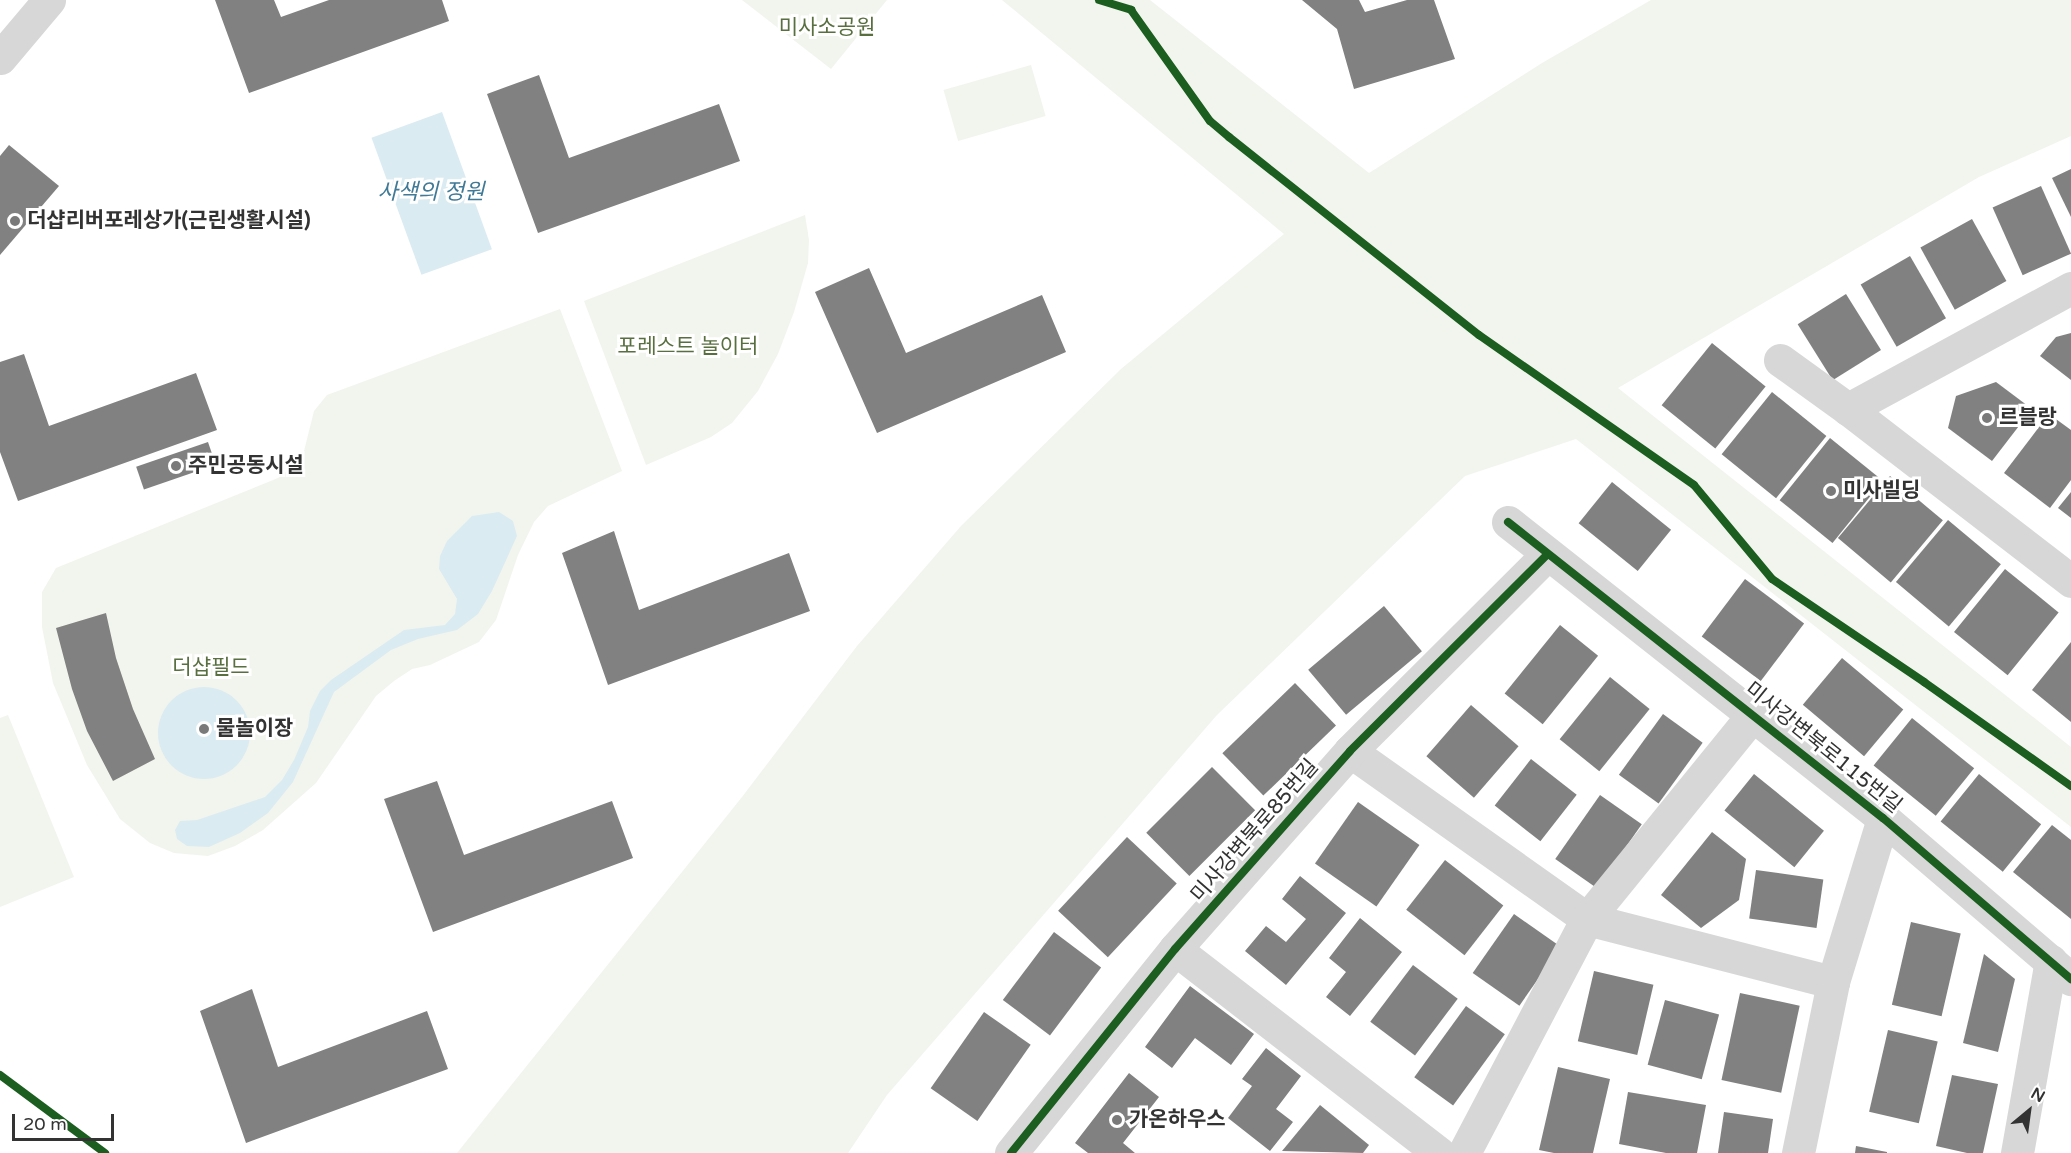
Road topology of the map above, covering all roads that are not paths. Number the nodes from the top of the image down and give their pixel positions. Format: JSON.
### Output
{"nodes":[{"id":1,"x":50,"y":0,"type":"edge"},
{"id":2,"x":0,"y":58,"type":"edge"},
{"id":3,"x":2071,"y":288,"type":"edge"},
{"id":4,"x":1780,"y":360,"type":"dead end"},
{"id":5,"x":1848,"y":409,"type":"junction"},
{"id":6,"x":1508,"y":522,"type":"dead end"},
{"id":7,"x":1548,"y":554,"type":"junction"},
{"id":8,"x":2071,"y":581,"type":"edge"},
{"id":9,"x":1754,"y":715,"type":"junction"},
{"id":10,"x":1350,"y":751,"type":"junction"},
{"id":11,"x":1883,"y":818,"type":"junction"},
{"id":12,"x":1587,"y":919,"type":"junction"},
{"id":13,"x":1175,"y":949,"type":"junction"},
{"id":14,"x":2061,"y":970,"type":"edge"},
{"id":15,"x":1833,"y":982,"type":"junction"},
{"id":16,"x":1011,"y":1153,"type":"edge"},
{"id":17,"x":1439,"y":1153,"type":"edge"},
{"id":18,"x":1464,"y":1153,"type":"edge"},
{"id":19,"x":1798,"y":1153,"type":"edge"},
{"id":20,"x":2017,"y":1153,"type":"edge"}],
"edges":[{"from":1,"to":2,"type":"street"},
{"from":3,"to":5,"type":"street"},
{"from":4,"to":5,"type":"street"},
{"from":5,"to":8,"type":"street"},
{"from":6,"to":7,"type":"street","name":"미사강변북로115번길"},
{"from":7,"to":9,"type":"street","name":"미사강변북로115번길"},
{"from":7,"to":10,"type":"street","name":"미사강변북로85번길"},
{"from":9,"to":11,"type":"street","name":"미사강변북로115번길"},
{"from":9,"to":12,"type":"street"},
{"from":10,"to":12,"type":"street"},
{"from":10,"to":13,"type":"street","name":"미사강변북로85번길"},
{"from":11,"to":14,"type":"street","name":"미사강변북로115번길"},
{"from":11,"to":15,"type":"street"},
{"from":12,"to":15,"type":"street"},
{"from":12,"to":18,"type":"street"},
{"from":13,"to":16,"type":"street","name":"미사강변북로85번길"},
{"from":13,"to":17,"type":"street"},
{"from":14,"to":20,"type":"street"},
{"from":15,"to":19,"type":"street"}]}
